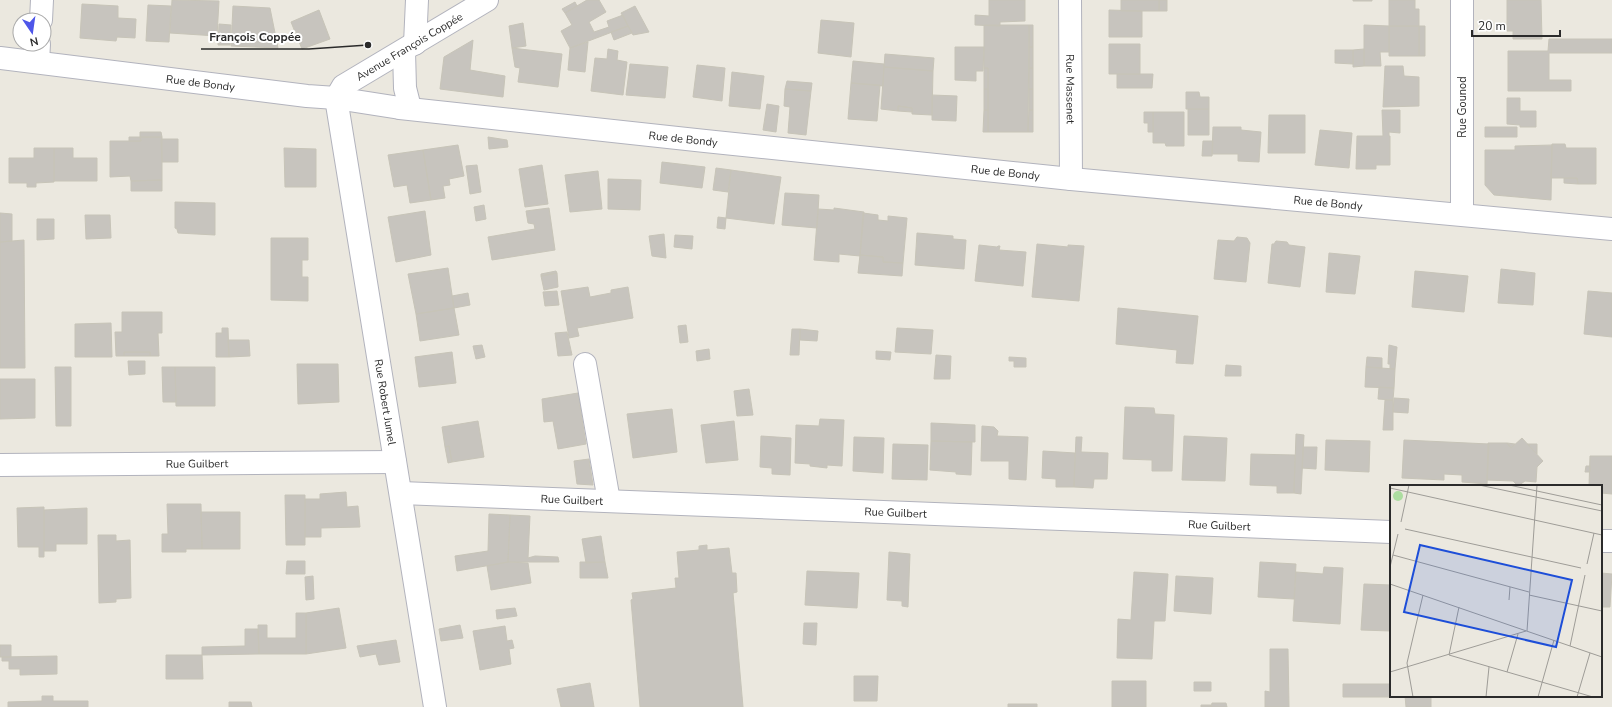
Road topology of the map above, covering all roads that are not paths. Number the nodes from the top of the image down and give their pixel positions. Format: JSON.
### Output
{"nodes":[{"id":1,"x":42,"y":0,"type":"edge"},
{"id":2,"x":417,"y":0,"type":"edge"},
{"id":3,"x":487,"y":0,"type":"edge"},
{"id":4,"x":1070,"y":0,"type":"edge"},
{"id":5,"x":1462,"y":0,"type":"edge"},
{"id":6,"x":41,"y":12,"type":"edge"},
{"id":7,"x":409,"y":47,"type":"junction"},
{"id":8,"x":39,"y":53,"type":"edge"},
{"id":9,"x":0,"y":58,"type":"edge"},
{"id":10,"x":336,"y":98,"type":"junction"},
{"id":11,"x":400,"y":108,"type":"junction"},
{"id":12,"x":1071,"y":179,"type":"junction"},
{"id":13,"x":1462,"y":214,"type":"junction"},
{"id":14,"x":1612,"y":229,"type":"edge"},
{"id":15,"x":585,"y":364,"type":"dead end"},
{"id":16,"x":395,"y":462,"type":"junction"},
{"id":17,"x":0,"y":465,"type":"edge"},
{"id":18,"x":401,"y":493,"type":"junction"},
{"id":19,"x":609,"y":501,"type":"junction"},
{"id":20,"x":1390,"y":532,"type":"edge"},
{"id":21,"x":435,"y":707,"type":"edge"}],
"edges":[{"from":1,"to":6,"type":"street"},
{"from":2,"to":7,"type":"street"},
{"from":3,"to":7,"type":"street","name":"Avenue François Coppée"},
{"from":4,"to":12,"type":"street","name":"Rue Massenet"},
{"from":5,"to":13,"type":"street","name":"Rue Gounod"},
{"from":7,"to":10,"type":"street","name":"Avenue François Coppée"},
{"from":7,"to":11,"type":"street"},
{"from":8,"to":9,"type":"street","name":"Rue de Bondy"},
{"from":8,"to":10,"type":"street","name":"Rue de Bondy"},
{"from":10,"to":11,"type":"street","name":"Rue de Bondy"},
{"from":10,"to":16,"type":"street","name":"Rue Robert Jumel"},
{"from":11,"to":12,"type":"street","name":"Rue de Bondy"},
{"from":12,"to":13,"type":"street","name":"Rue de Bondy"},
{"from":13,"to":14,"type":"street","name":"Rue de Bondy"},
{"from":15,"to":19,"type":"street"},
{"from":16,"to":17,"type":"street","name":"Rue Guilbert"},
{"from":16,"to":18,"type":"street","name":"Rue Robert Jumel"},
{"from":18,"to":19,"type":"street","name":"Rue Guilbert"},
{"from":18,"to":21,"type":"street","name":"Rue Robert Jumel"},
{"from":19,"to":20,"type":"street","name":"Rue Guilbert"}]}
